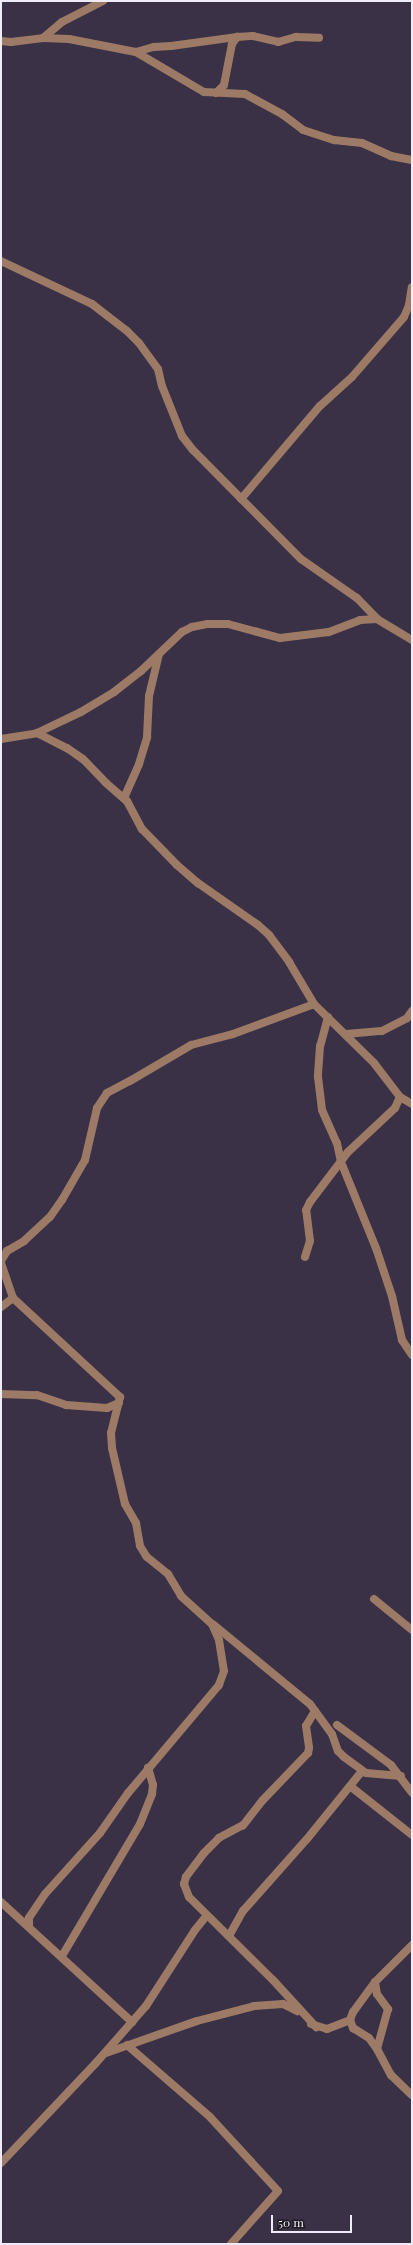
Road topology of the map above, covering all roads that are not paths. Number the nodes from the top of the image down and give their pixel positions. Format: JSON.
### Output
{"nodes":[{"id":1,"x":103,"y":1,"type":"edge"},
{"id":2,"x":237,"y":37,"type":"junction"},
{"id":3,"x":43,"y":38,"type":"junction"},
{"id":4,"x":319,"y":38,"type":"dead end"},
{"id":5,"x":1,"y":41,"type":"edge"},
{"id":6,"x":136,"y":52,"type":"junction"},
{"id":7,"x":216,"y":93,"type":"junction"},
{"id":8,"x":412,"y":160,"type":"edge"},
{"id":9,"x":1,"y":261,"type":"edge"},
{"id":10,"x":412,"y":287,"type":"edge"},
{"id":11,"x":242,"y":499,"type":"junction"},
{"id":12,"x":378,"y":618,"type":"junction"},
{"id":13,"x":412,"y":640,"type":"edge"},
{"id":14,"x":159,"y":653,"type":"junction"},
{"id":15,"x":37,"y":733,"type":"junction"},
{"id":16,"x":1,"y":739,"type":"edge"},
{"id":17,"x":124,"y":798,"type":"junction"},
{"id":18,"x":314,"y":1004,"type":"junction"},
{"id":19,"x":412,"y":1011,"type":"edge"},
{"id":20,"x":328,"y":1017,"type":"junction"},
{"id":21,"x":346,"y":1034,"type":"junction"},
{"id":22,"x":400,"y":1097,"type":"junction"},
{"id":23,"x":412,"y":1104,"type":"edge"},
{"id":24,"x":341,"y":1162,"type":"junction"},
{"id":25,"x":306,"y":1257,"type":"dead end"},
{"id":26,"x":1,"y":1260,"type":"edge"},
{"id":27,"x":13,"y":1298,"type":"junction"},
{"id":28,"x":1,"y":1307,"type":"edge"},
{"id":29,"x":412,"y":1355,"type":"edge"},
{"id":30,"x":1,"y":1394,"type":"edge"},
{"id":31,"x":119,"y":1403,"type":"junction"},
{"id":32,"x":374,"y":1599,"type":"dead end"},
{"id":33,"x":212,"y":1624,"type":"junction"},
{"id":34,"x":412,"y":1630,"type":"edge"},
{"id":35,"x":315,"y":1711,"type":"junction"},
{"id":36,"x":337,"y":1725,"type":"dead end"},
{"id":37,"x":148,"y":1768,"type":"junction"},
{"id":38,"x":362,"y":1771,"type":"junction"},
{"id":39,"x":401,"y":1776,"type":"junction"},
{"id":40,"x":350,"y":1786,"type":"junction"},
{"id":41,"x":412,"y":1793,"type":"edge"},
{"id":42,"x":412,"y":1835,"type":"edge"},
{"id":43,"x":1,"y":1902,"type":"edge"},
{"id":44,"x":207,"y":1915,"type":"junction"},
{"id":45,"x":29,"y":1926,"type":"junction"},
{"id":46,"x":229,"y":1936,"type":"junction"},
{"id":47,"x":412,"y":1945,"type":"edge"},
{"id":48,"x":62,"y":1956,"type":"junction"},
{"id":49,"x":375,"y":1982,"type":"junction"},
{"id":50,"x":350,"y":2020,"type":"junction"},
{"id":51,"x":132,"y":2022,"type":"junction"},
{"id":52,"x":316,"y":2027,"type":"junction"},
{"id":53,"x":127,"y":2045,"type":"junction"},
{"id":54,"x":377,"y":2049,"type":"junction"},
{"id":55,"x":104,"y":2054,"type":"junction"},
{"id":56,"x":412,"y":2095,"type":"edge"},
{"id":57,"x":1,"y":2163,"type":"edge"},
{"id":58,"x":232,"y":2244,"type":"edge"}],
"edges":[{"from":1,"to":3,"type":"street"},
{"from":2,"to":4,"type":"street"},
{"from":2,"to":6,"type":"street"},
{"from":2,"to":7,"type":"street"},
{"from":3,"to":5,"type":"street"},
{"from":3,"to":6,"type":"street"},
{"from":6,"to":7,"type":"street"},
{"from":7,"to":8,"type":"street"},
{"from":9,"to":11,"type":"street"},
{"from":10,"to":11,"type":"street"},
{"from":11,"to":12,"type":"street"},
{"from":12,"to":13,"type":"street"},
{"from":12,"to":14,"type":"street"},
{"from":14,"to":15,"type":"street"},
{"from":14,"to":17,"type":"street"},
{"from":15,"to":16,"type":"street"},
{"from":15,"to":17,"type":"street"},
{"from":17,"to":18,"type":"street"},
{"from":18,"to":20,"type":"street"},
{"from":18,"to":26,"type":"street"},
{"from":19,"to":21,"type":"street"},
{"from":20,"to":21,"type":"street"},
{"from":20,"to":24,"type":"street"},
{"from":21,"to":22,"type":"street"},
{"from":22,"to":23,"type":"street"},
{"from":22,"to":24,"type":"street"},
{"from":24,"to":25,"type":"street"},
{"from":24,"to":29,"type":"street"},
{"from":26,"to":27,"type":"street"},
{"from":27,"to":28,"type":"street"},
{"from":27,"to":31,"type":"street"},
{"from":30,"to":31,"type":"street"},
{"from":31,"to":33,"type":"street"},
{"from":32,"to":34,"type":"street"},
{"from":33,"to":35,"type":"street"},
{"from":33,"to":37,"type":"street"},
{"from":35,"to":38,"type":"street"},
{"from":35,"to":44,"type":"street"},
{"from":36,"to":39,"type":"street"},
{"from":37,"to":45,"type":"street"},
{"from":37,"to":48,"type":"street"},
{"from":38,"to":39,"type":"street"},
{"from":38,"to":40,"type":"street"},
{"from":39,"to":41,"type":"street"},
{"from":40,"to":42,"type":"street"},
{"from":40,"to":46,"type":"street"},
{"from":43,"to":45,"type":"street"},
{"from":44,"to":46,"type":"street"},
{"from":44,"to":51,"type":"street"},
{"from":45,"to":48,"type":"street"},
{"from":46,"to":52,"type":"street"},
{"from":47,"to":49,"type":"street"},
{"from":48,"to":51,"type":"street"},
{"from":49,"to":50,"type":"street"},
{"from":49,"to":54,"type":"street"},
{"from":50,"to":52,"type":"street"},
{"from":50,"to":54,"type":"street"},
{"from":51,"to":55,"type":"street"},
{"from":52,"to":53,"type":"street"},
{"from":53,"to":55,"type":"street"},
{"from":53,"to":58,"type":"street"},
{"from":54,"to":56,"type":"street"},
{"from":55,"to":57,"type":"street"}]}
